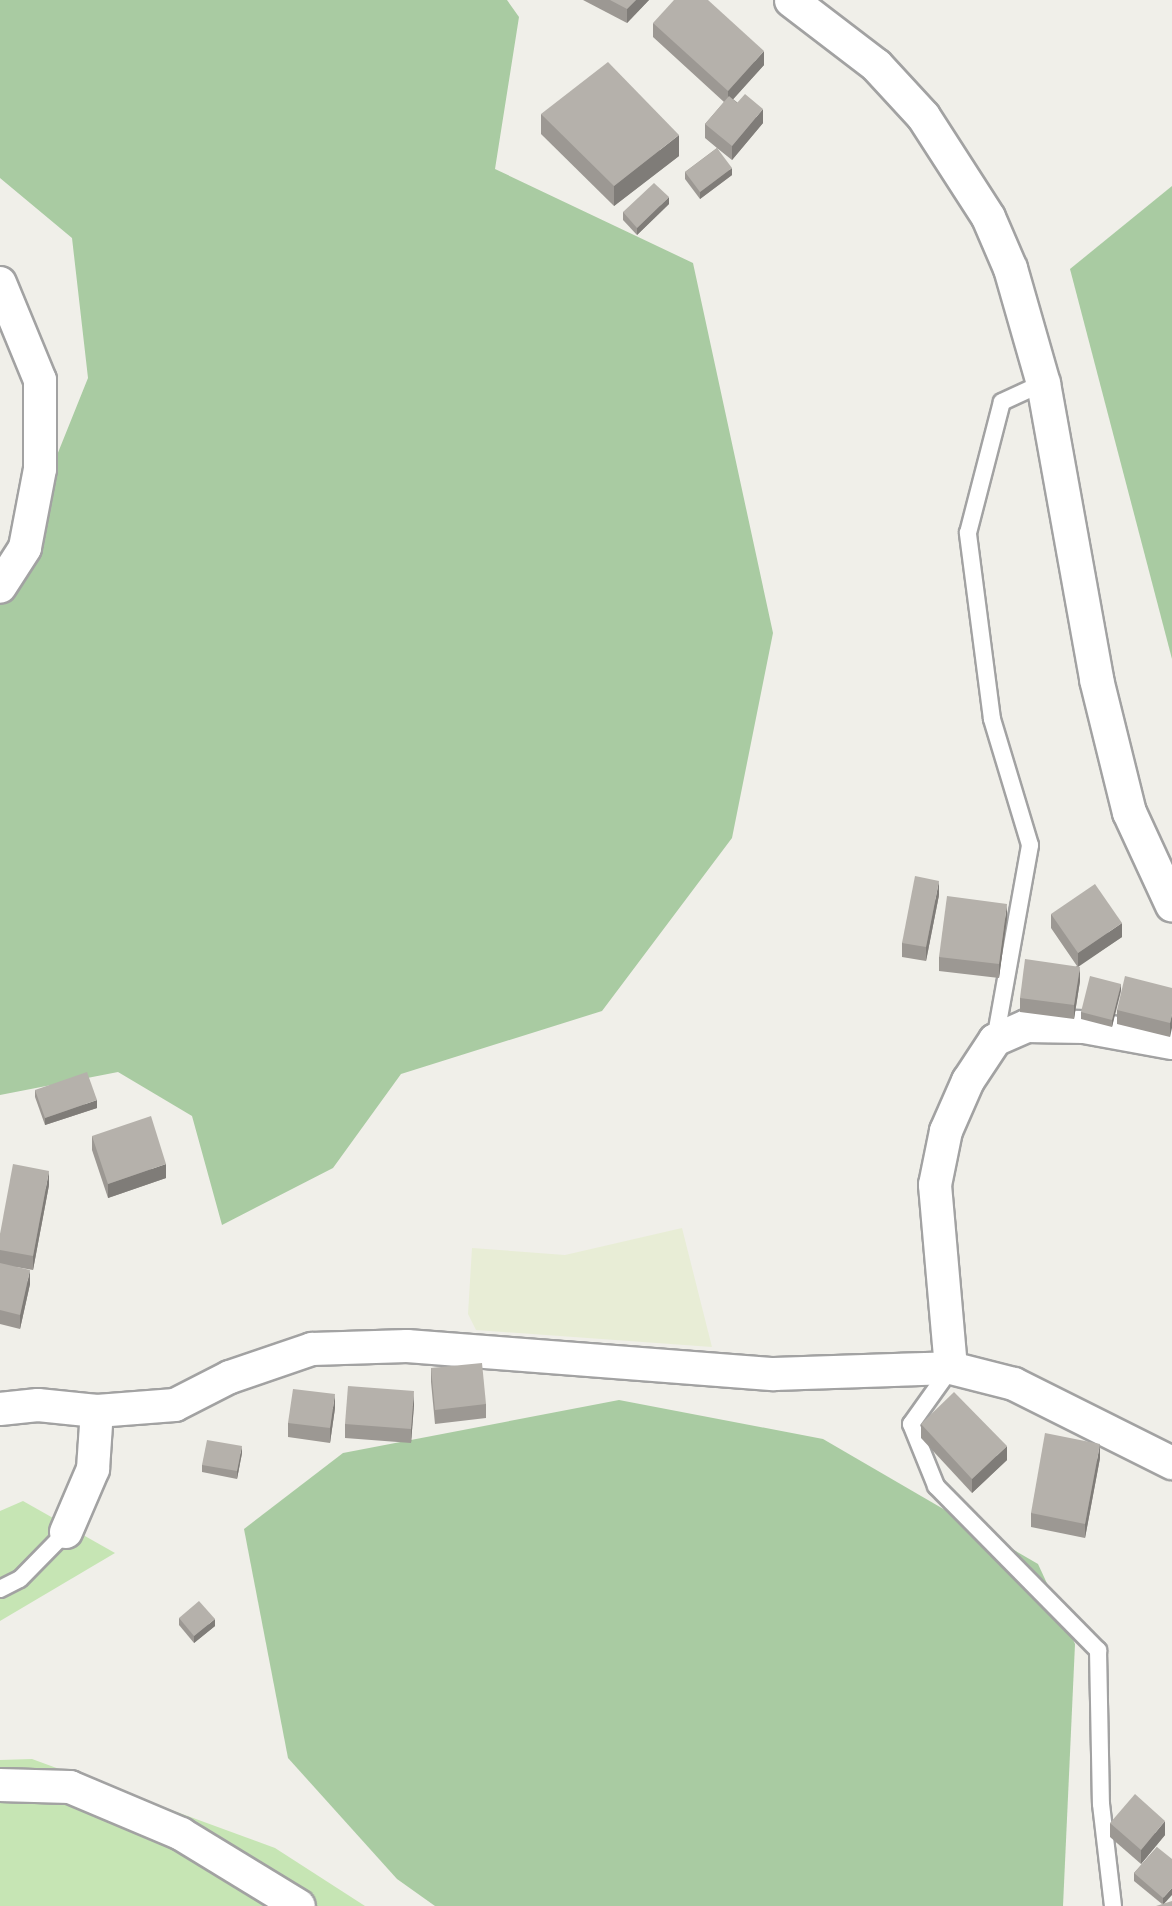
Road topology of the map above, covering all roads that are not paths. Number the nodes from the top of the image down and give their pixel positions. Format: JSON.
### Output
{"nodes":[{"id":1,"x":791,"y":0,"type":"edge"},
{"id":2,"x":0,"y":283,"type":"edge"},
{"id":3,"x":1043,"y":383,"type":"junction"},
{"id":4,"x":0,"y":587,"type":"edge"},
{"id":5,"x":1172,"y":905,"type":"edge"},
{"id":6,"x":996,"y":1040,"type":"junction"},
{"id":7,"x":1172,"y":1043,"type":"edge"},
{"id":8,"x":951,"y":1368,"type":"junction"},
{"id":9,"x":0,"y":1409,"type":"edge"},
{"id":10,"x":97,"y":1412,"type":"junction"},
{"id":11,"x":1172,"y":1463,"type":"edge"},
{"id":12,"x":66,"y":1532,"type":"joint"},
{"id":13,"x":0,"y":1589,"type":"edge"},
{"id":14,"x":0,"y":1785,"type":"edge"},
{"id":15,"x":299,"y":1906,"type":"edge"},
{"id":16,"x":1113,"y":1906,"type":"edge"}],
"edges":[{"from":1,"to":3,"type":"street"},
{"from":2,"to":4,"type":"street"},
{"from":3,"to":5,"type":"street"},
{"from":3,"to":6,"type":"lane"},
{"from":6,"to":7,"type":"street"},
{"from":6,"to":8,"type":"street"},
{"from":8,"to":10,"type":"street"},
{"from":8,"to":11,"type":"street"},
{"from":8,"to":16,"type":"lane"},
{"from":9,"to":10,"type":"street"},
{"from":10,"to":12,"type":"street"},
{"from":12,"to":13,"type":"lane"},
{"from":14,"to":15,"type":"street"}]}
